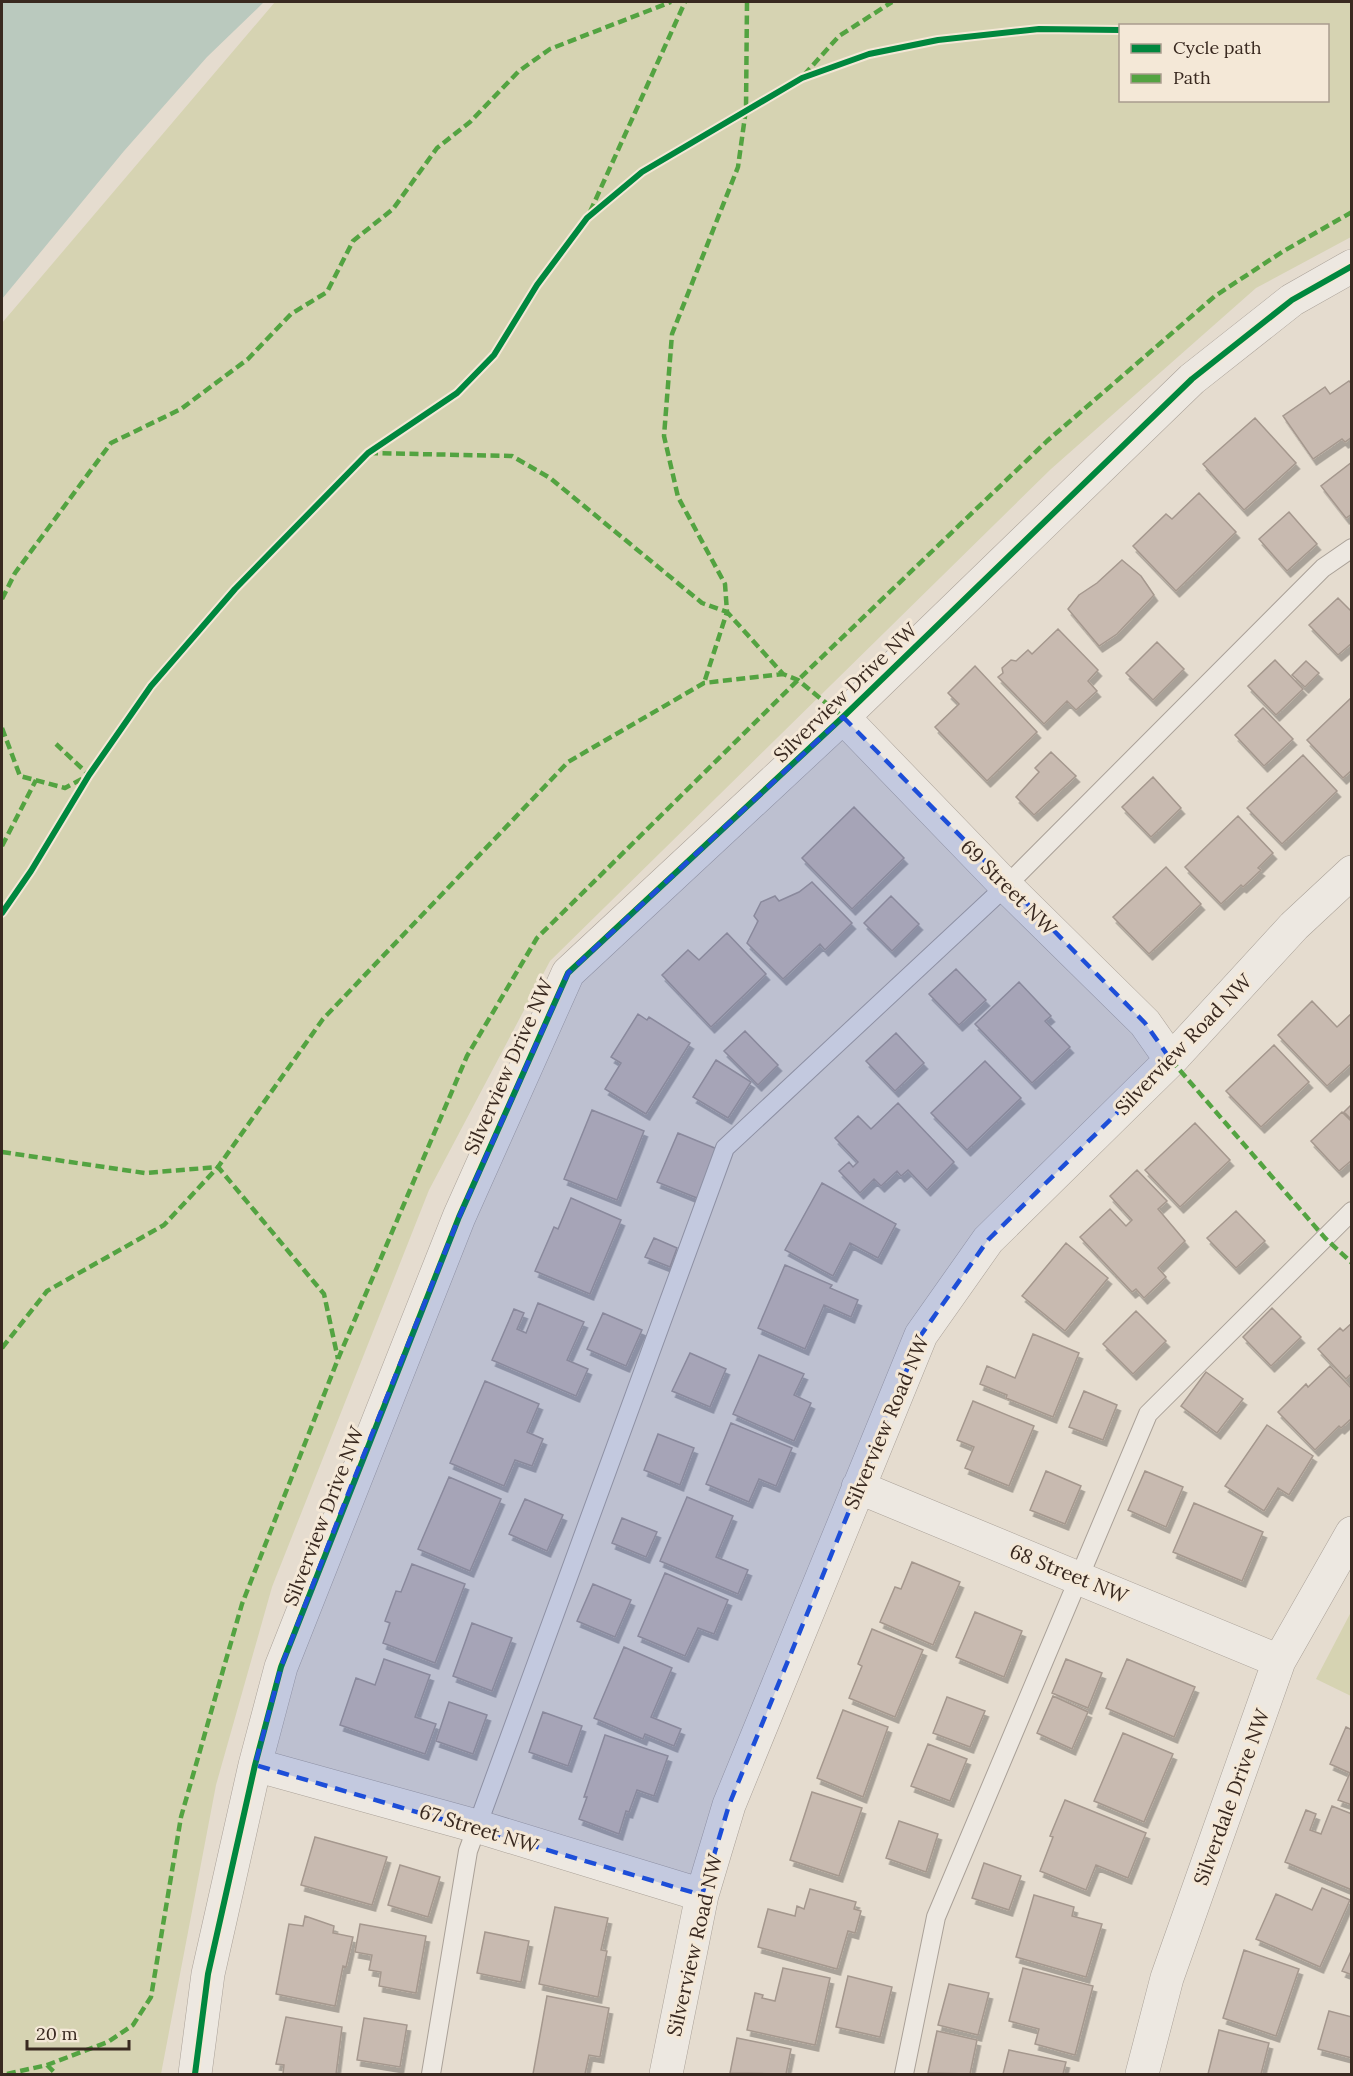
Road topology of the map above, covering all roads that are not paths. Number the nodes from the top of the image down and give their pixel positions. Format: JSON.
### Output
{"nodes":[{"id":1,"x":1352,"y":266,"type":"edge"},
{"id":2,"x":1352,"y":548,"type":"edge"},
{"id":3,"x":843,"y":717,"type":"junction"},
{"id":4,"x":1352,"y":872,"type":"edge"},
{"id":5,"x":1006,"y":885,"type":"junction"},
{"id":6,"x":1171,"y":1060,"type":"junction"},
{"id":7,"x":1352,"y":1211,"type":"edge"},
{"id":8,"x":858,"y":1487,"type":"junction"},
{"id":9,"x":1352,"y":1533,"type":"edge"},
{"id":10,"x":1078,"y":1577,"type":"junction"},
{"id":11,"x":1279,"y":1661,"type":"junction"},
{"id":12,"x":255,"y":1765,"type":"junction"},
{"id":13,"x":476,"y":1826,"type":"junction"},
{"id":14,"x":702,"y":1895,"type":"junction"},
{"id":15,"x":195,"y":2074,"type":"edge"},
{"id":16,"x":431,"y":2074,"type":"edge"},
{"id":17,"x":666,"y":2074,"type":"edge"},
{"id":18,"x":904,"y":2074,"type":"edge"},
{"id":19,"x":1142,"y":2074,"type":"edge"}],
"edges":[{"from":1,"to":3,"type":"street","name":"Silverview Drive NW"},
{"from":2,"to":5,"type":"lane"},
{"from":3,"to":5,"type":"street","name":"69 Street NW"},
{"from":3,"to":12,"type":"street","name":"Silverview Drive NW"},
{"from":4,"to":6,"type":"street","name":"Silverview Road NW"},
{"from":5,"to":6,"type":"street","name":"69 Street NW"},
{"from":5,"to":13,"type":"lane"},
{"from":6,"to":8,"type":"street","name":"Silverview Road NW"},
{"from":7,"to":10,"type":"lane"},
{"from":8,"to":10,"type":"street","name":"68 Street NW"},
{"from":8,"to":14,"type":"street","name":"Silverview Road NW"},
{"from":9,"to":11,"type":"street","name":"Silverdale Drive NW"},
{"from":10,"to":11,"type":"street","name":"68 Street NW"},
{"from":10,"to":18,"type":"lane"},
{"from":11,"to":19,"type":"street","name":"Silverdale Drive NW"},
{"from":12,"to":13,"type":"street","name":"67 Street NW"},
{"from":12,"to":15,"type":"street","name":"Silverview Drive NW"},
{"from":13,"to":14,"type":"street","name":"67 Street NW"},
{"from":13,"to":16,"type":"lane"},
{"from":14,"to":17,"type":"street","name":"Silverview Road NW"}]}
